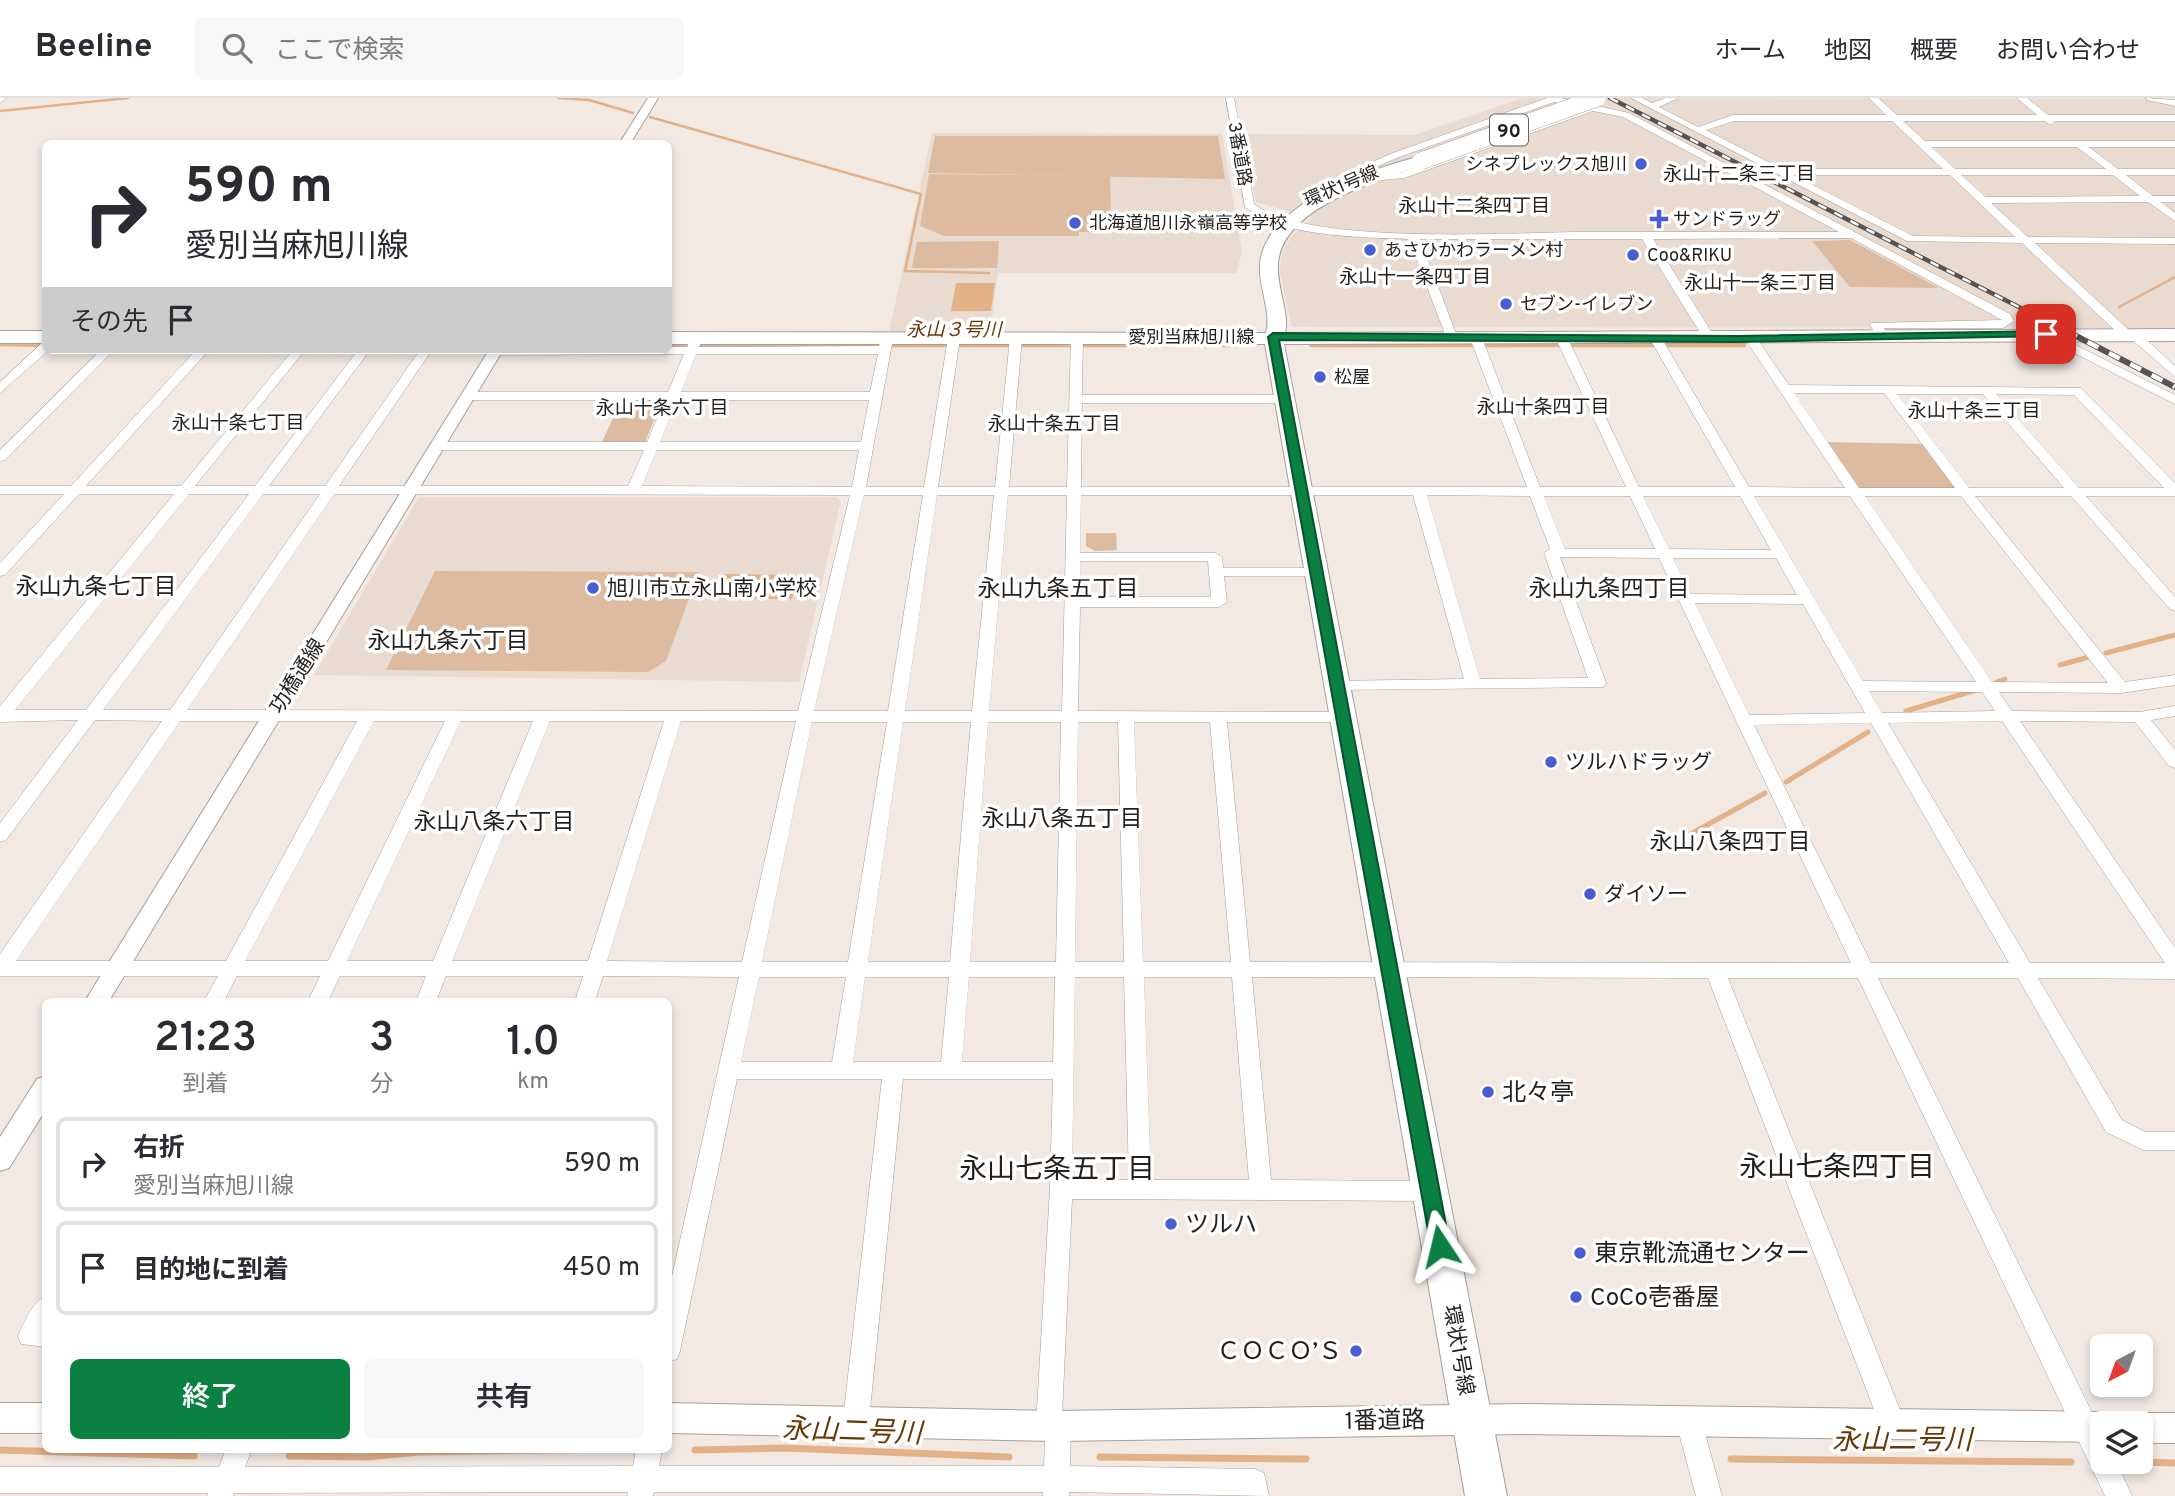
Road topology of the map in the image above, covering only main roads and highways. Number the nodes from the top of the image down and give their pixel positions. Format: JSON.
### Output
{"nodes":[{"id":1,"x":1578,"y":98,"type":"edge"},
{"id":2,"x":1593,"y":103,"type":"edge"},
{"id":3,"x":1415,"y":159,"type":"junction"},
{"id":4,"x":2175,"y":335,"type":"edge"},
{"id":5,"x":0,"y":337,"type":"edge"},
{"id":6,"x":1273,"y":337,"type":"junction"},
{"id":7,"x":672,"y":339,"type":"edge"},
{"id":8,"x":42,"y":344,"type":"edge"},
{"id":9,"x":1486,"y":1496,"type":"edge"}],
"edges":[{"from":1,"to":3,"type":"main road","number":"90"},
{"from":2,"to":3,"type":"main road","number":"90","bridge":true},
{"from":3,"to":6,"type":"main road","name":"環状1号線","number":"90"},
{"from":4,"to":6,"type":"main road","name":"愛別当麻旭川線"},
{"from":5,"to":8,"type":"main road"},
{"from":6,"to":7,"type":"main road","name":"愛別当麻旭川線"},
{"from":6,"to":9,"type":"main road","name":"環状1号線","number":"90"}]}
